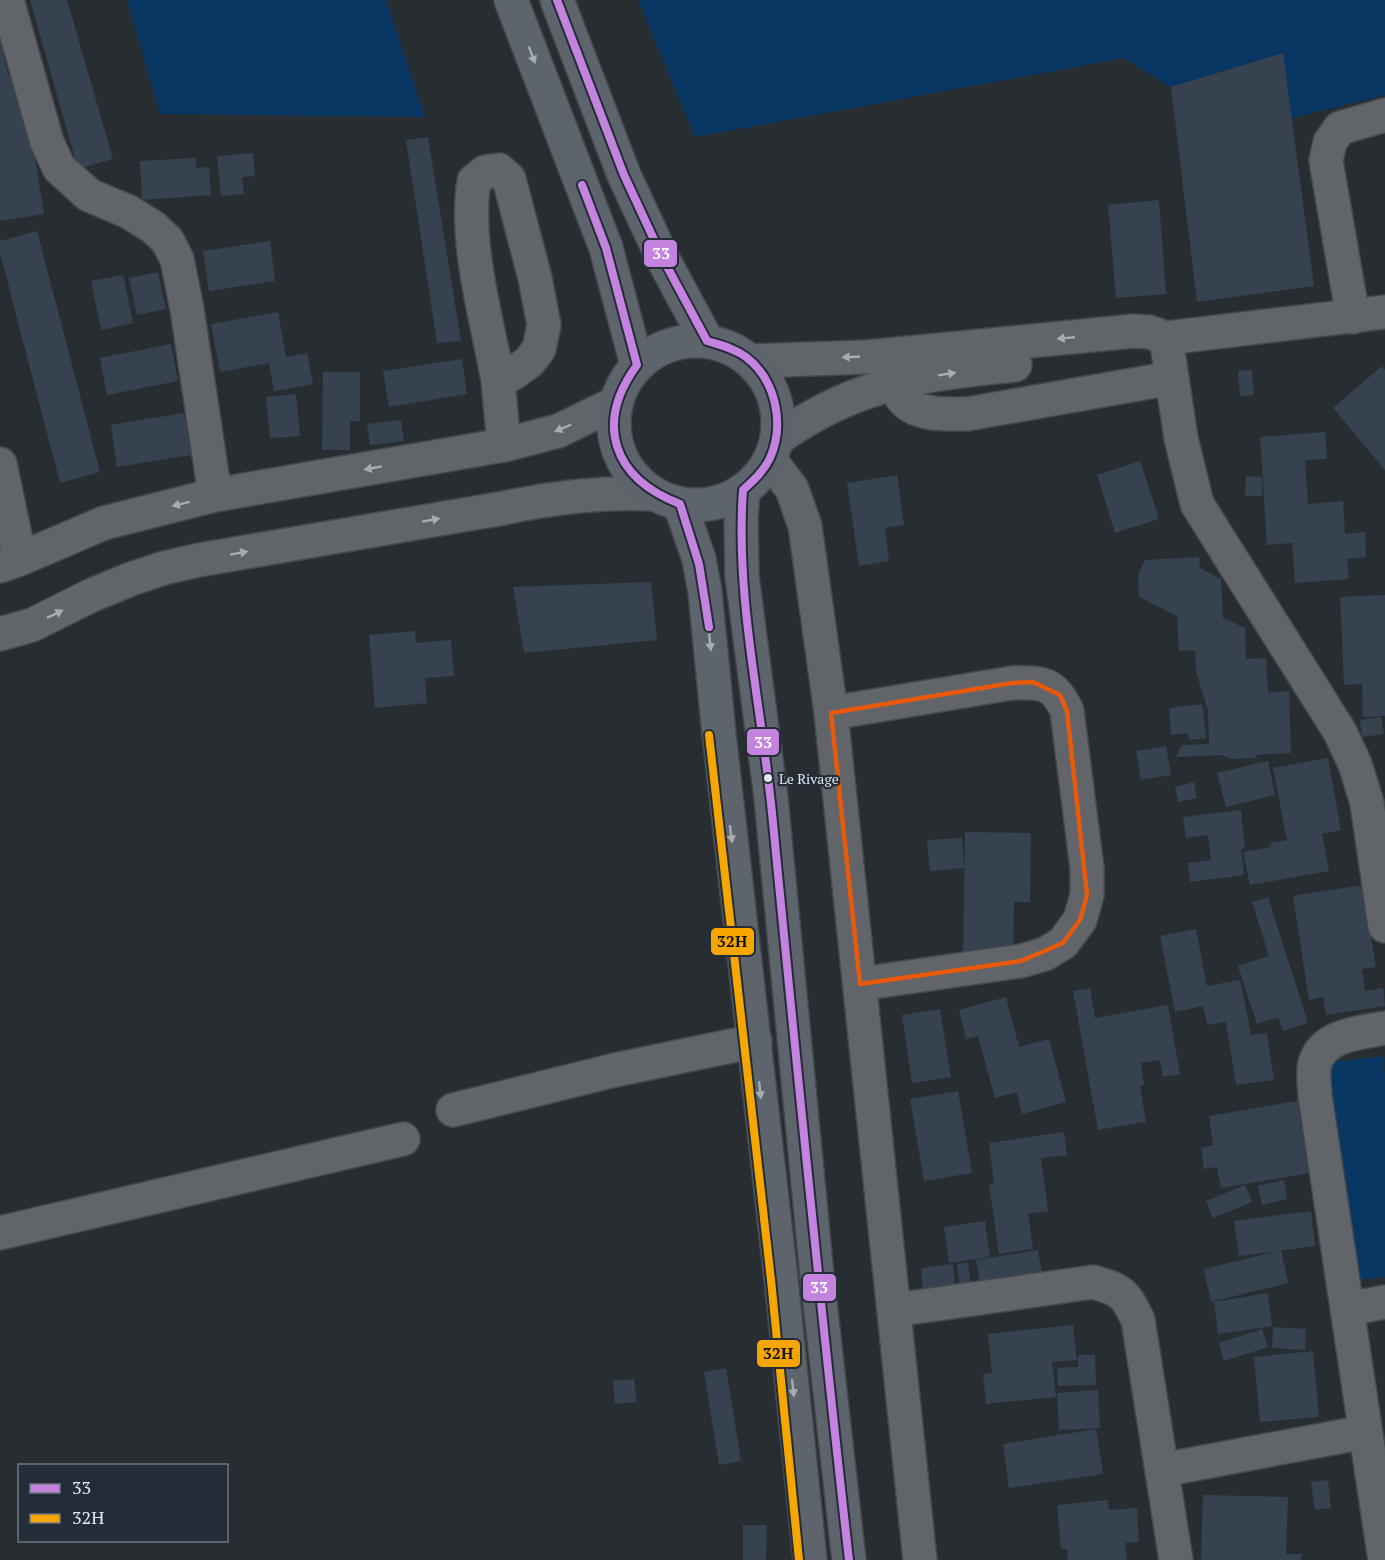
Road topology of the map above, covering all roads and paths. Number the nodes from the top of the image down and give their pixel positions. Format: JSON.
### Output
{"nodes":[{"id":1,"x":7,"y":0,"type":"edge"},
{"id":2,"x":511,"y":0,"type":"edge"},
{"id":3,"x":557,"y":0,"type":"edge"},
{"id":4,"x":1385,"y":115,"type":"edge"},
{"id":5,"x":1385,"y":312,"type":"edge"},
{"id":6,"x":1353,"y":317,"type":"junction"},
{"id":7,"x":1166,"y":338,"type":"junction"},
{"id":8,"x":707,"y":341,"type":"junction"},
{"id":9,"x":751,"y":361,"type":"junction"},
{"id":10,"x":638,"y":365,"type":"junction"},
{"id":11,"x":894,"y":369,"type":"junction"},
{"id":12,"x":1172,"y":378,"type":"junction"},
{"id":13,"x":498,"y":381,"type":"junction"},
{"id":14,"x":616,"y":404,"type":"junction"},
{"id":15,"x":504,"y":445,"type":"junction"},
{"id":16,"x":773,"y":449,"type":"junction"},
{"id":17,"x":0,"y":464,"type":"edge"},
{"id":18,"x":743,"y":490,"type":"junction"},
{"id":19,"x":215,"y":495,"type":"junction"},
{"id":20,"x":667,"y":499,"type":"junction"},
{"id":21,"x":10,"y":562,"type":"edge"},
{"id":22,"x":0,"y":634,"type":"edge"},
{"id":23,"x":831,"y":713,"type":"junction"},
{"id":24,"x":1385,"y":926,"type":"edge"},
{"id":25,"x":860,"y":984,"type":"junction"},
{"id":26,"x":1385,"y":1028,"type":"edge"},
{"id":27,"x":755,"y":1041,"type":"junction"},
{"id":28,"x":453,"y":1110,"type":"dead end"},
{"id":29,"x":403,"y":1138,"type":"dead end"},
{"id":30,"x":0,"y":1233,"type":"edge"},
{"id":31,"x":1385,"y":1302,"type":"edge"},
{"id":32,"x":1348,"y":1309,"type":"junction"},
{"id":33,"x":895,"y":1310,"type":"junction"},
{"id":34,"x":1365,"y":1432,"type":"junction"},
{"id":35,"x":1162,"y":1470,"type":"junction"},
{"id":36,"x":810,"y":1560,"type":"edge"},
{"id":37,"x":849,"y":1560,"type":"edge"},
{"id":38,"x":920,"y":1560,"type":"edge"},
{"id":39,"x":1176,"y":1560,"type":"edge"},
{"id":40,"x":1385,"y":1560,"type":"edge"}],
"edges":[{"from":1,"to":19,"type":"street"},
{"from":2,"to":10,"type":"main road","one_way":true},
{"from":3,"to":8,"type":"main road"},
{"from":4,"to":6,"type":"street"},
{"from":5,"to":6,"type":"street"},
{"from":6,"to":7,"type":"street"},
{"from":7,"to":11,"type":"street"},
{"from":7,"to":12,"type":"street"},
{"from":8,"to":9,"type":"main road"},
{"from":8,"to":10,"type":"main road"},
{"from":11,"to":9,"type":"street","one_way":true},
{"from":9,"to":16,"type":"main road"},
{"from":10,"to":14,"type":"main road"},
{"from":11,"to":12,"type":"street"},
{"from":11,"to":16,"type":"street"},
{"from":12,"to":24,"type":"street"},
{"from":13,"to":13,"type":"street"},
{"from":13,"to":15,"type":"street"},
{"from":14,"to":15,"type":"street","one_way":true},
{"from":14,"to":20,"type":"main road"},
{"from":15,"to":19,"type":"street","one_way":true},
{"from":16,"to":18,"type":"main road"},
{"from":16,"to":23,"type":"street"},
{"from":17,"to":21,"type":"street"},
{"from":18,"to":20,"type":"main road"},
{"from":18,"to":37,"type":"main road"},
{"from":19,"to":21,"type":"street","one_way":true},
{"from":22,"to":20,"type":"street","one_way":true},
{"from":20,"to":27,"type":"main road","one_way":true},
{"from":23,"to":25,"type":"street"},
{"from":23,"to":25,"type":"street"},
{"from":25,"to":33,"type":"street"},
{"from":26,"to":32,"type":"street"},
{"from":27,"to":28,"type":"street"},
{"from":27,"to":36,"type":"main road","one_way":true},
{"from":29,"to":30,"type":"street"},
{"from":31,"to":32,"type":"street"},
{"from":32,"to":34,"type":"street"},
{"from":33,"to":35,"type":"street"},
{"from":33,"to":38,"type":"street"},
{"from":34,"to":35,"type":"street"},
{"from":34,"to":40,"type":"street"},
{"from":35,"to":39,"type":"street"}]}
